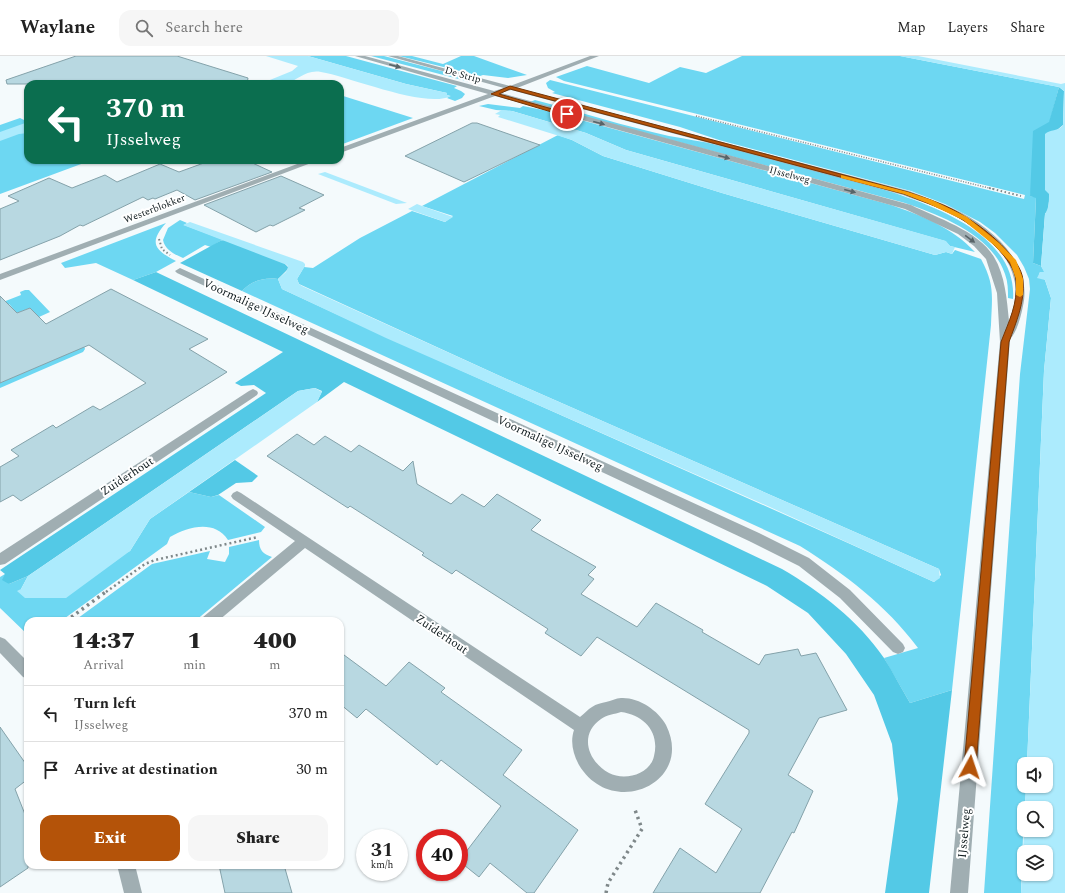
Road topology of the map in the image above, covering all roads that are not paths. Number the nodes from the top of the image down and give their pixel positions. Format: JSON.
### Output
{"nodes":[{"id":1,"x":358,"y":56,"type":"edge"},
{"id":2,"x":391,"y":56,"type":"edge"},
{"id":3,"x":596,"y":56,"type":"edge"},
{"id":4,"x":510,"y":88,"type":"junction"},
{"id":5,"x":494,"y":94,"type":"junction"},
{"id":6,"x":344,"y":150,"type":"edge"},
{"id":7,"x":304,"y":164,"type":"edge"},
{"id":8,"x":180,"y":271,"type":"dead end"},
{"id":9,"x":0,"y":277,"type":"edge"},
{"id":10,"x":1005,"y":342,"type":"junction"},
{"id":11,"x":253,"y":393,"type":"dead end"},
{"id":12,"x":237,"y":496,"type":"dead end"},
{"id":13,"x":304,"y":542,"type":"junction"},
{"id":14,"x":0,"y":560,"type":"edge"},
{"id":15,"x":213,"y":617,"type":"edge"},
{"id":16,"x":0,"y":643,"type":"edge"},
{"id":17,"x":898,"y":648,"type":"dead end"},
{"id":18,"x":24,"y":668,"type":"edge"},
{"id":19,"x":581,"y":726,"type":"junction"},
{"id":20,"x":127,"y":869,"type":"edge"},
{"id":21,"x":133,"y":893,"type":"edge"},
{"id":22,"x":959,"y":893,"type":"edge"}],
"edges":[{"from":1,"to":5,"type":"street","name":"De Strip","one_way":true},
{"from":2,"to":4,"type":"street","name":"De Strip"},
{"from":3,"to":4,"type":"street"},
{"from":4,"to":5,"type":"street"},
{"from":4,"to":10,"type":"street","name":"IJsselweg"},
{"from":5,"to":6,"type":"street"},
{"from":5,"to":10,"type":"street","name":"IJsselweg","one_way":true},
{"from":7,"to":9,"type":"street","name":"Westerblokker"},
{"from":8,"to":17,"type":"street","name":"Voormalige IJsselweg"},
{"from":10,"to":22,"type":"street","name":"IJsselweg"},
{"from":11,"to":14,"type":"street","name":"Zuiderhout"},
{"from":12,"to":13,"type":"street","name":"Zuiderhout"},
{"from":13,"to":15,"type":"street"},
{"from":13,"to":19,"type":"street","name":"Zuiderhout"},
{"from":16,"to":18,"type":"street"},
{"from":19,"to":19,"type":"street"},
{"from":20,"to":21,"type":"street"}]}
